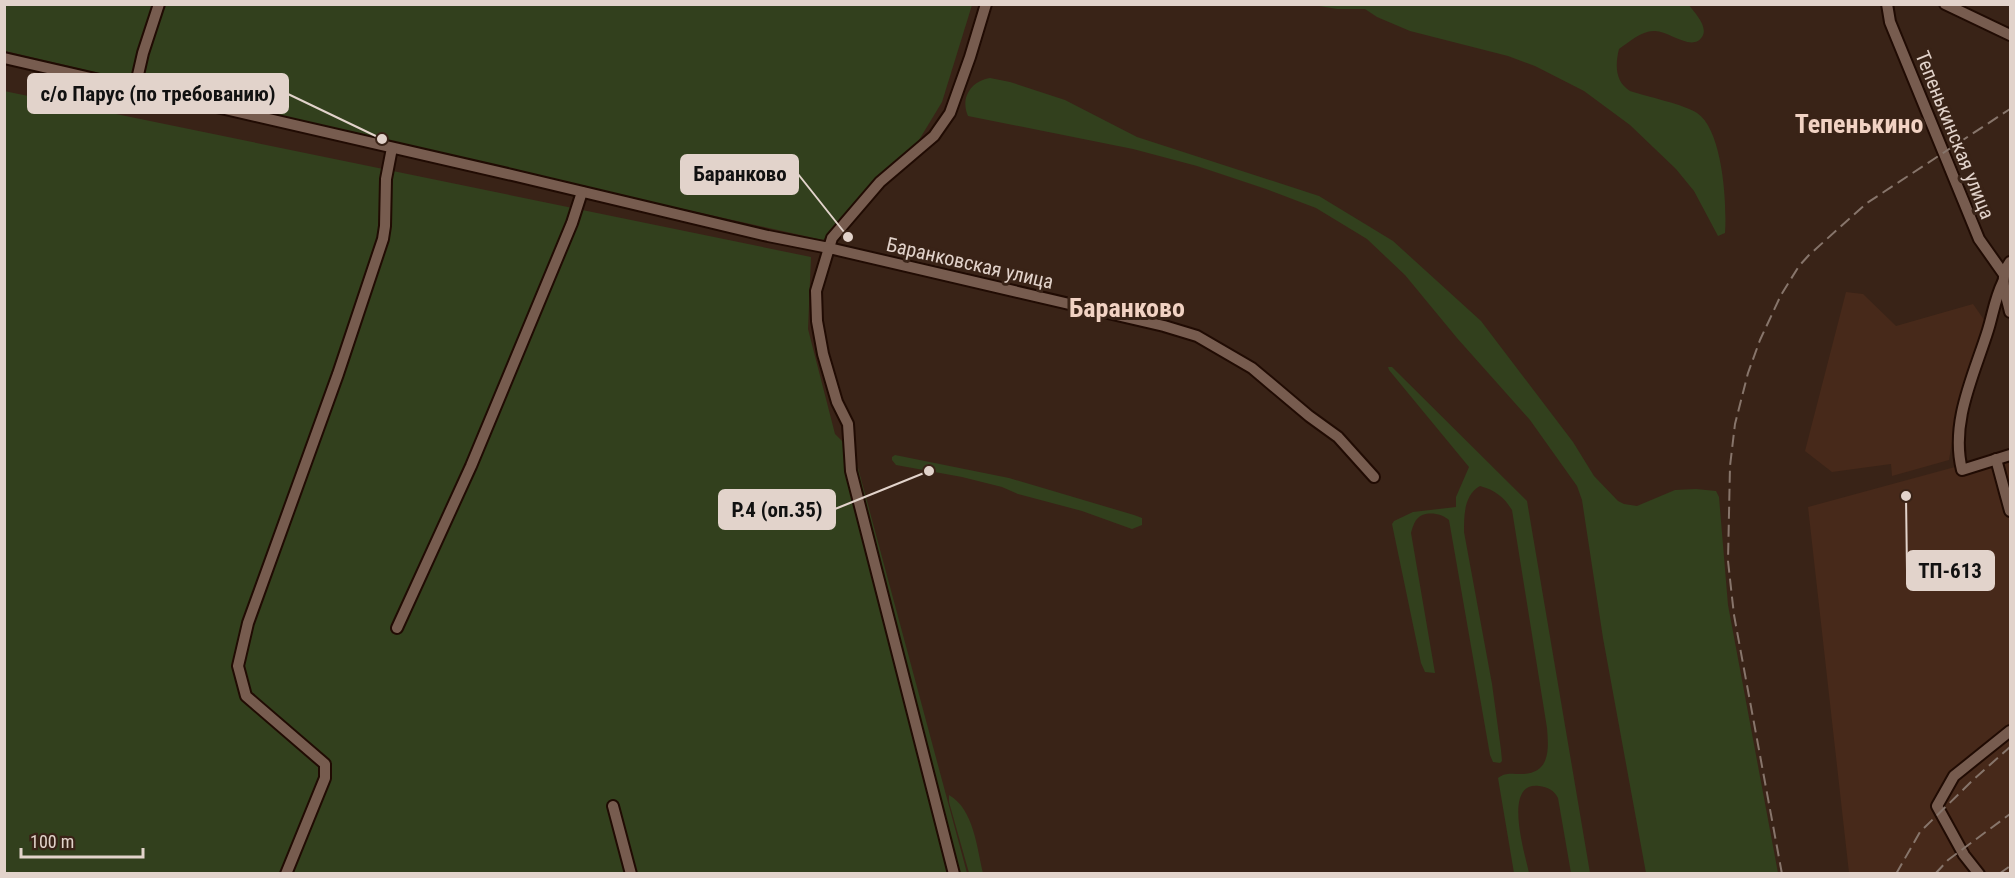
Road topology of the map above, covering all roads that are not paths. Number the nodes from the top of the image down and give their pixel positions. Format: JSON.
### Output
{"nodes":[{"id":1,"x":159,"y":4,"type":"edge"},
{"id":2,"x":986,"y":4,"type":"edge"},
{"id":3,"x":1887,"y":4,"type":"edge"},
{"id":4,"x":1945,"y":4,"type":"edge"},
{"id":5,"x":2010,"y":35,"type":"edge"},
{"id":6,"x":4,"y":58,"type":"edge"},
{"id":7,"x":135,"y":88,"type":"junction"},
{"id":8,"x":392,"y":148,"type":"junction"},
{"id":9,"x":582,"y":192,"type":"junction"},
{"id":10,"x":829,"y":248,"type":"junction"},
{"id":11,"x":2010,"y":262,"type":"edge"},
{"id":12,"x":2003,"y":277,"type":"junction"},
{"id":13,"x":2010,"y":312,"type":"edge"},
{"id":14,"x":2010,"y":455,"type":"edge"},
{"id":15,"x":1996,"y":459,"type":"junction"},
{"id":16,"x":1374,"y":477,"type":"dead end"},
{"id":17,"x":2010,"y":511,"type":"edge"},
{"id":18,"x":397,"y":628,"type":"dead end"},
{"id":19,"x":2010,"y":731,"type":"edge"},
{"id":20,"x":613,"y":806,"type":"dead end"},
{"id":21,"x":286,"y":873,"type":"edge"},
{"id":22,"x":631,"y":873,"type":"edge"},
{"id":23,"x":954,"y":873,"type":"edge"},
{"id":24,"x":1978,"y":873,"type":"edge"}],
"edges":[{"from":1,"to":7,"type":"street"},
{"from":2,"to":10,"type":"street"},
{"from":3,"to":12,"type":"street","name":"Тепенькинская улица"},
{"from":4,"to":5,"type":"street"},
{"from":6,"to":7,"type":"street","name":"Баранковская улица"},
{"from":7,"to":8,"type":"street","name":"Баранковская улица"},
{"from":8,"to":9,"type":"street","name":"Баранковская улица"},
{"from":8,"to":21,"type":"street"},
{"from":9,"to":10,"type":"street","name":"Баранковская улица"},
{"from":9,"to":18,"type":"street"},
{"from":10,"to":16,"type":"street","name":"Баранковская улица"},
{"from":10,"to":23,"type":"street"},
{"from":11,"to":12,"type":"street"},
{"from":12,"to":13,"type":"street"},
{"from":12,"to":15,"type":"street"},
{"from":14,"to":15,"type":"street"},
{"from":15,"to":17,"type":"street"},
{"from":19,"to":24,"type":"street"},
{"from":20,"to":22,"type":"street"}]}
